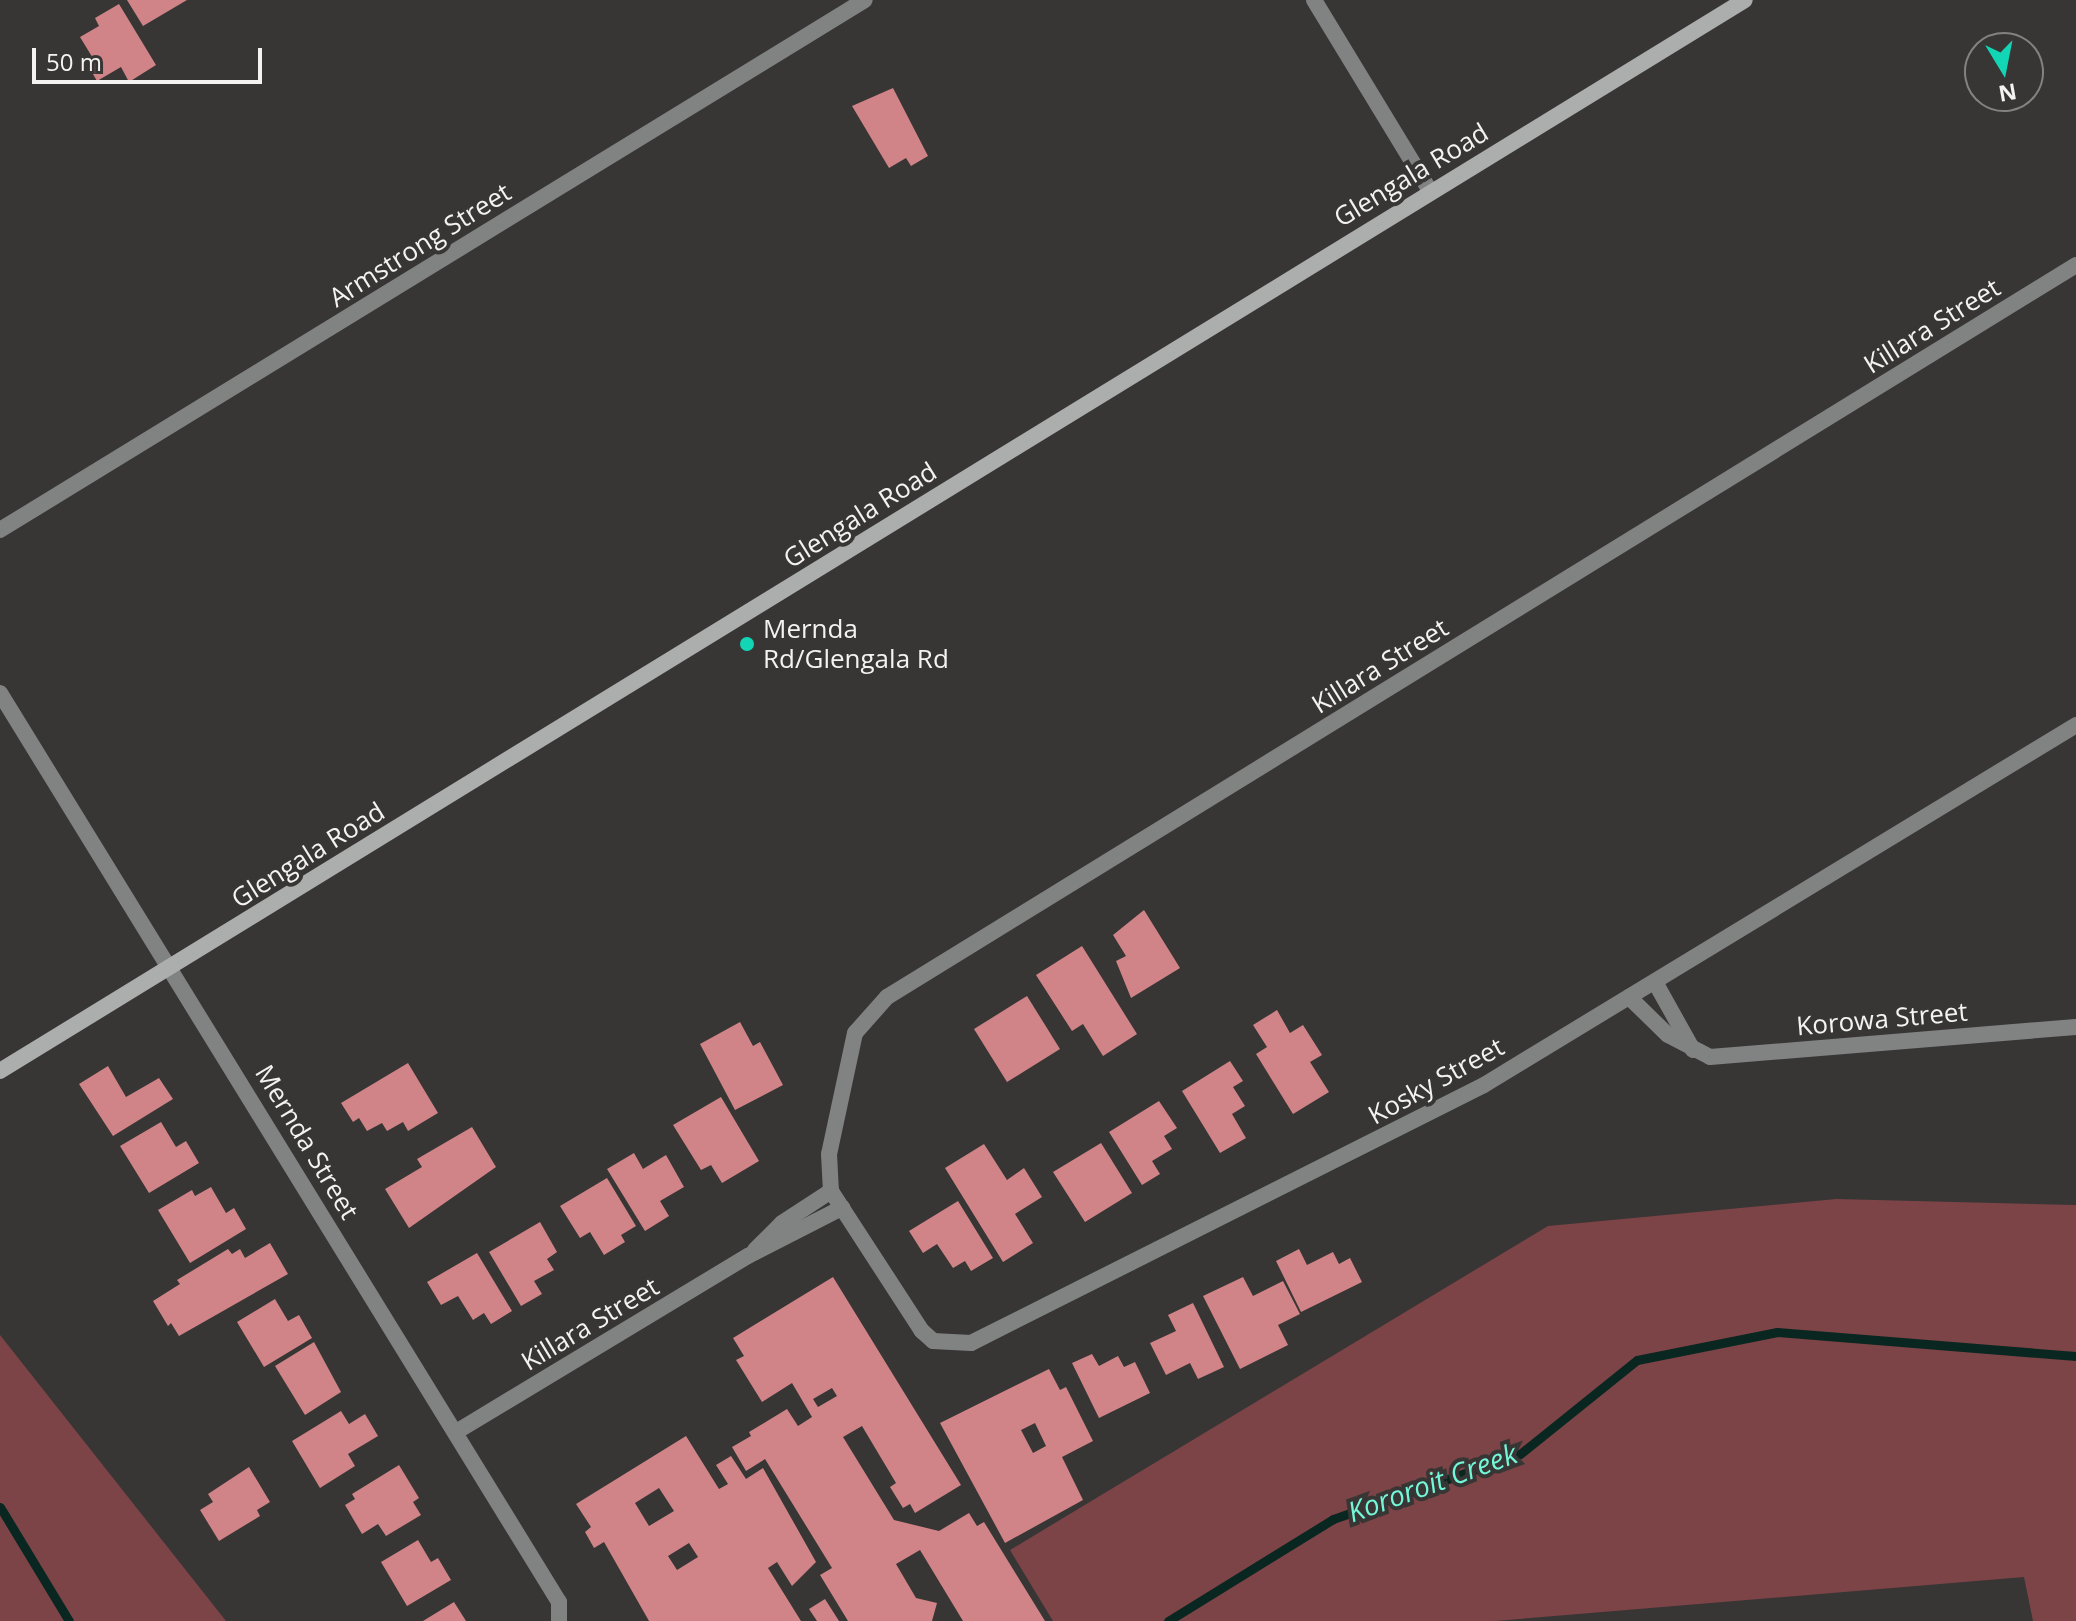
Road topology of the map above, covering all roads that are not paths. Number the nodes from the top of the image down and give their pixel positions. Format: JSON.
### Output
{"nodes":[{"id":1,"x":865,"y":0,"type":"edge"},
{"id":2,"x":1314,"y":0,"type":"edge"},
{"id":3,"x":1745,"y":0,"type":"edge"},
{"id":4,"x":1430,"y":191,"type":"junction"},
{"id":5,"x":2076,"y":265,"type":"edge"},
{"id":6,"x":0,"y":530,"type":"edge"},
{"id":7,"x":0,"y":693,"type":"edge"},
{"id":8,"x":2076,"y":725,"type":"edge"},
{"id":9,"x":172,"y":968,"type":"junction"},
{"id":10,"x":1655,"y":982,"type":"junction"},
{"id":11,"x":1629,"y":997,"type":"junction"},
{"id":12,"x":2076,"y":1027,"type":"edge"},
{"id":13,"x":1694,"y":1051,"type":"junction"},
{"id":14,"x":0,"y":1071,"type":"edge"},
{"id":15,"x":831,"y":1191,"type":"junction"},
{"id":16,"x":842,"y":1208,"type":"junction"},
{"id":17,"x":748,"y":1256,"type":"junction"},
{"id":18,"x":456,"y":1432,"type":"junction"},
{"id":19,"x":559,"y":1621,"type":"edge"}],
"edges":[{"from":1,"to":6,"type":"street","name":"Armstrong Street"},
{"from":2,"to":4,"type":"street"},
{"from":3,"to":4,"type":"street","name":"Glengala Road"},
{"from":4,"to":9,"type":"street","name":"Glengala Road"},
{"from":5,"to":15,"type":"street","name":"Killara Street"},
{"from":7,"to":9,"type":"street","name":"Mernda Street"},
{"from":8,"to":10,"type":"street","name":"Kosky Street"},
{"from":9,"to":14,"type":"street","name":"Glengala Road"},
{"from":9,"to":18,"type":"street","name":"Mernda Street"},
{"from":10,"to":11,"type":"street","name":"Kosky Street"},
{"from":10,"to":13,"type":"street"},
{"from":11,"to":13,"type":"street"},
{"from":11,"to":16,"type":"street","name":"Kosky Street"},
{"from":12,"to":13,"type":"street","name":"Korowa Street"},
{"from":15,"to":16,"type":"street"},
{"from":15,"to":17,"type":"street","name":"Killara Street"},
{"from":16,"to":17,"type":"street","name":"Killara Street"},
{"from":17,"to":18,"type":"street","name":"Killara Street"},
{"from":18,"to":19,"type":"street","name":"Mernda Street"}]}
